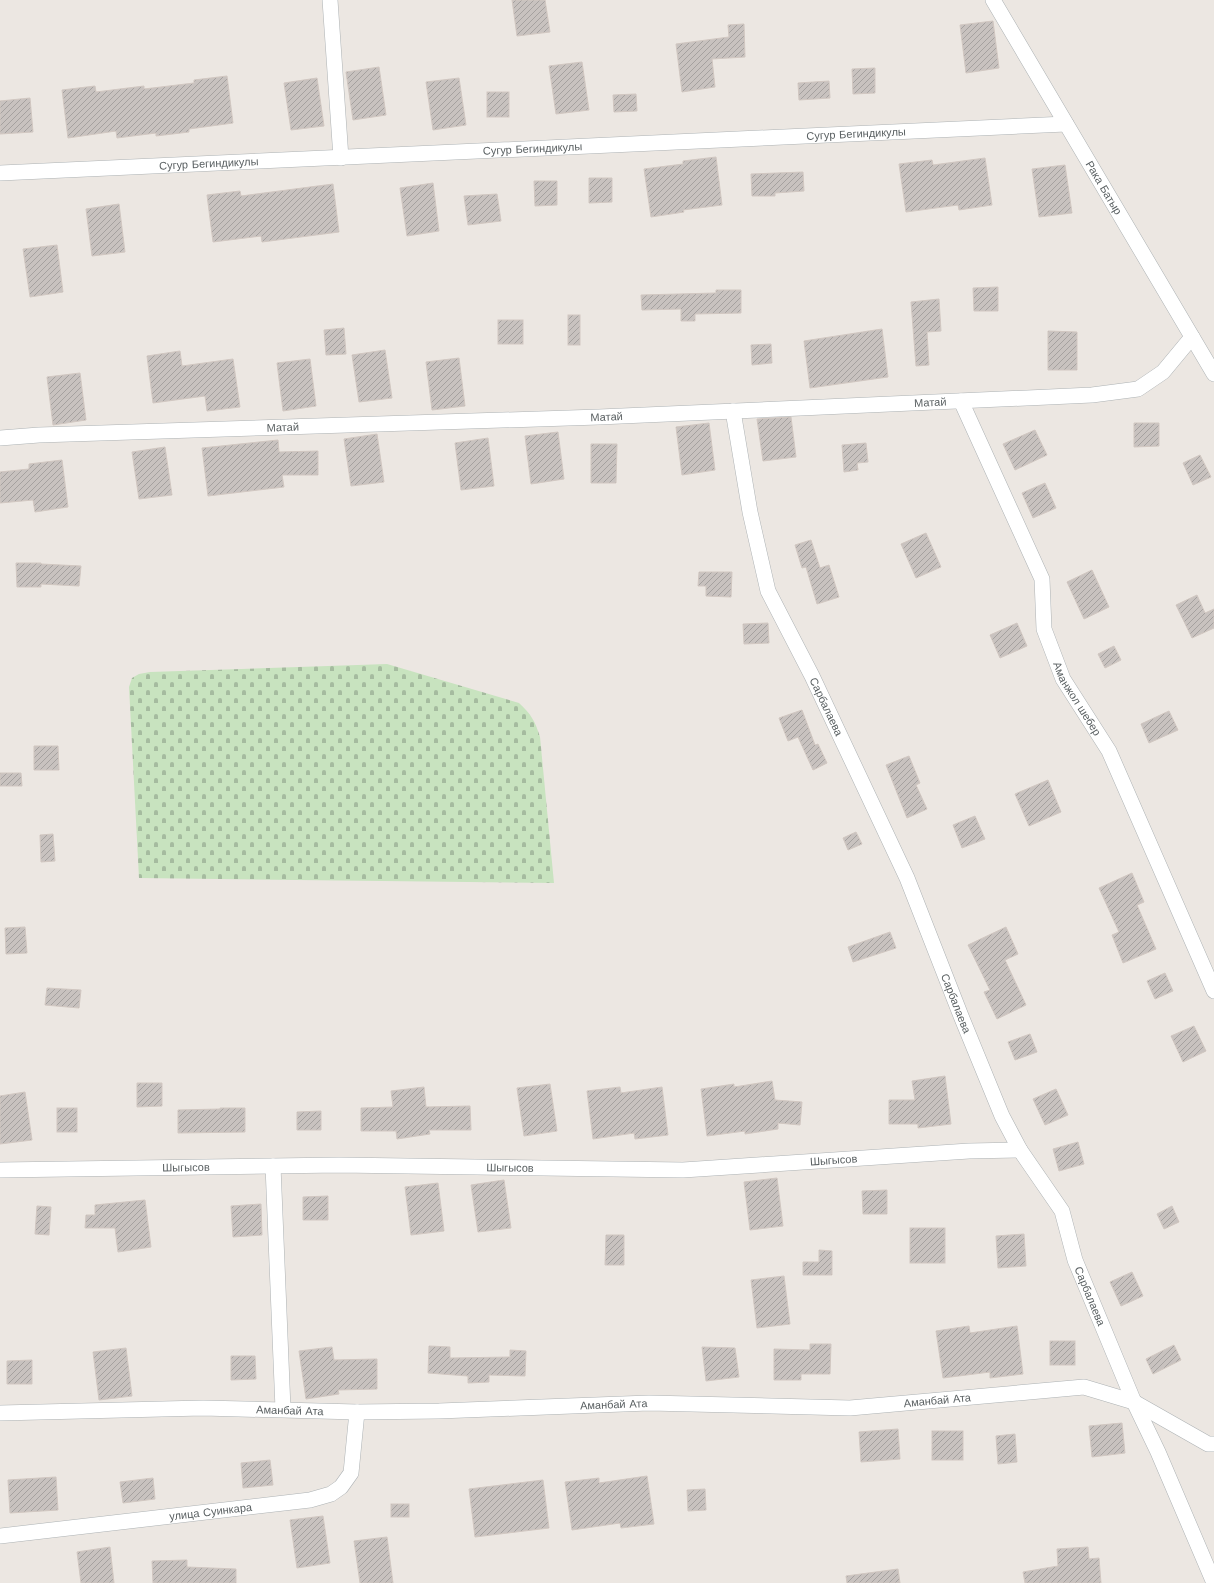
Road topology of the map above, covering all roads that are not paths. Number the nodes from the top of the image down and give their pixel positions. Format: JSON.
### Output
{"nodes":[{"id":1,"x":330,"y":0,"type":"edge"},
{"id":2,"x":994,"y":0,"type":"edge"},
{"id":3,"x":1066,"y":124,"type":"junction"},
{"id":4,"x":341,"y":158,"type":"junction"},
{"id":5,"x":0,"y":173,"type":"edge"},
{"id":6,"x":1192,"y":337,"type":"junction"},
{"id":7,"x":1214,"y":374,"type":"edge"},
{"id":8,"x":961,"y":401,"type":"junction"},
{"id":9,"x":732,"y":411,"type":"junction"},
{"id":10,"x":0,"y":438,"type":"edge"},
{"id":11,"x":1214,"y":991,"type":"edge"},
{"id":12,"x":1020,"y":1150,"type":"junction"},
{"id":13,"x":273,"y":1166,"type":"junction"},
{"id":14,"x":0,"y":1170,"type":"edge"},
{"id":15,"x":1134,"y":1402,"type":"junction"},
{"id":16,"x":283,"y":1409,"type":"junction"},
{"id":17,"x":357,"y":1412,"type":"junction"},
{"id":18,"x":0,"y":1413,"type":"edge"},
{"id":19,"x":1214,"y":1444,"type":"edge"},
{"id":20,"x":0,"y":1536,"type":"edge"},
{"id":21,"x":1214,"y":1583,"type":"edge"}],
"edges":[{"from":1,"to":4,"type":"street"},
{"from":2,"to":3,"type":"street","name":"Рака Батыр"},
{"from":3,"to":4,"type":"street","name":"Сугур Бегиндикулы"},
{"from":3,"to":6,"type":"street","name":"Рака Батыр"},
{"from":4,"to":5,"type":"street","name":"Сугур Бегиндикулы"},
{"from":6,"to":7,"type":"street","name":"Рака Батыр"},
{"from":6,"to":8,"type":"street","name":"Матай"},
{"from":8,"to":9,"type":"street","name":"Матай"},
{"from":8,"to":11,"type":"street","name":"Аманжол шебер"},
{"from":9,"to":10,"type":"street","name":"Матай"},
{"from":9,"to":12,"type":"street","name":"Сарбалаева"},
{"from":12,"to":13,"type":"street","name":"Шыгысов"},
{"from":12,"to":15,"type":"street","name":"Сарбалаева"},
{"from":13,"to":14,"type":"street","name":"Шыгысов"},
{"from":13,"to":16,"type":"street"},
{"from":15,"to":17,"type":"street","name":"Аманбай Ата"},
{"from":15,"to":19,"type":"street","name":"Аманбай Ата"},
{"from":15,"to":21,"type":"street","name":"Сарбалаева"},
{"from":16,"to":17,"type":"street","name":"Аманбай Ата"},
{"from":16,"to":18,"type":"street","name":"Аманбай Ата"},
{"from":17,"to":20,"type":"street","name":"улица Суинкара"}]}
